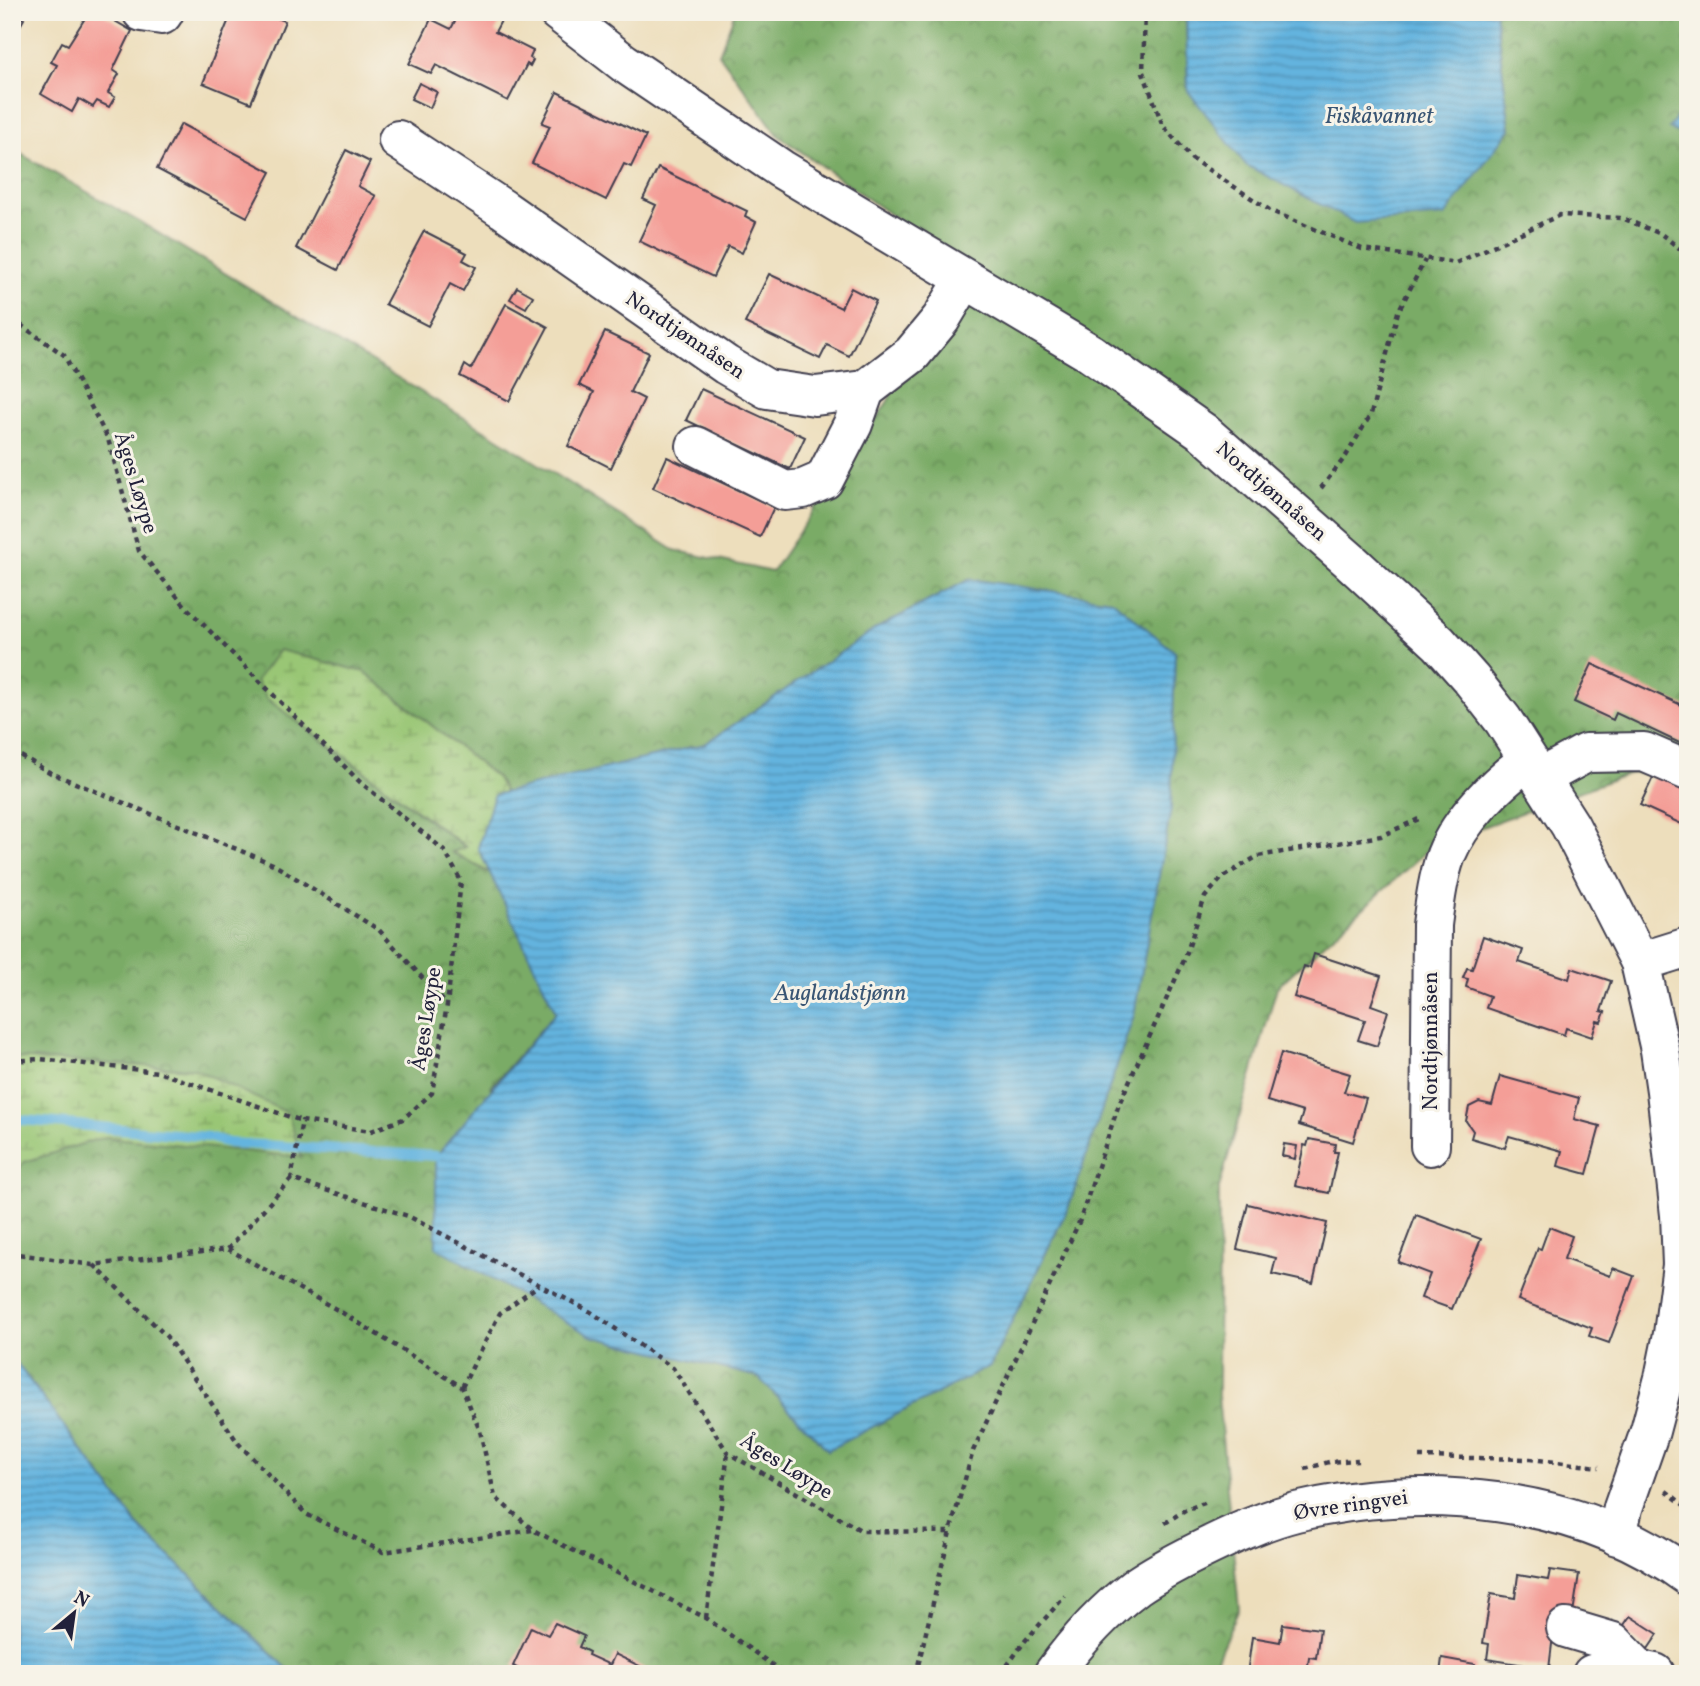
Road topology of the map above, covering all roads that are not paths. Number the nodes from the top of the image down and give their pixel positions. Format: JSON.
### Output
{"nodes":[{"id":1,"x":142,"y":12,"type":"edge"},
{"id":2,"x":164,"y":12,"type":"edge"},
{"id":3,"x":558,"y":12,"type":"edge"},
{"id":4,"x":398,"y":140,"type":"dead end"},
{"id":5,"x":965,"y":279,"type":"junction"},
{"id":6,"x":865,"y":390,"type":"junction"},
{"id":7,"x":696,"y":446,"type":"dead end"},
{"id":8,"x":1534,"y":769,"type":"junction"},
{"id":9,"x":1688,"y":771,"type":"edge"},
{"id":10,"x":1688,"y":947,"type":"edge"},
{"id":11,"x":1640,"y":962,"type":"junction"},
{"id":12,"x":1430,"y":1146,"type":"dead end"},
{"id":13,"x":1684,"y":1215,"type":"edge"},
{"id":14,"x":1617,"y":1536,"type":"junction"},
{"id":15,"x":1688,"y":1576,"type":"edge"},
{"id":16,"x":1566,"y":1628,"type":"dead end"},
{"id":17,"x":1648,"y":1671,"type":"edge"},
{"id":18,"x":1053,"y":1674,"type":"edge"},
{"id":19,"x":1592,"y":1674,"type":"edge"}],
"edges":[{"from":1,"to":2,"type":"street"},
{"from":3,"to":5,"type":"street","name":"Nordtjønnåsen"},
{"from":4,"to":6,"type":"street","name":"Nordtjønnåsen"},
{"from":5,"to":6,"type":"street","name":"Nordtjønnåsen"},
{"from":5,"to":8,"type":"street","name":"Nordtjønnåsen"},
{"from":6,"to":7,"type":"street"},
{"from":8,"to":9,"type":"street"},
{"from":8,"to":11,"type":"street","name":"Nordtjønnåsen"},
{"from":8,"to":12,"type":"street","name":"Nordtjønnåsen"},
{"from":10,"to":11,"type":"street"},
{"from":11,"to":13,"type":"street","name":"Nordtjønnåsen"},
{"from":13,"to":14,"type":"street","name":"Nordtjønnåsen"},
{"from":14,"to":15,"type":"street","name":"Øvre ringvei"},
{"from":14,"to":18,"type":"street","name":"Øvre ringvei"},
{"from":16,"to":17,"type":"street"},
{"from":17,"to":19,"type":"street"}]}
